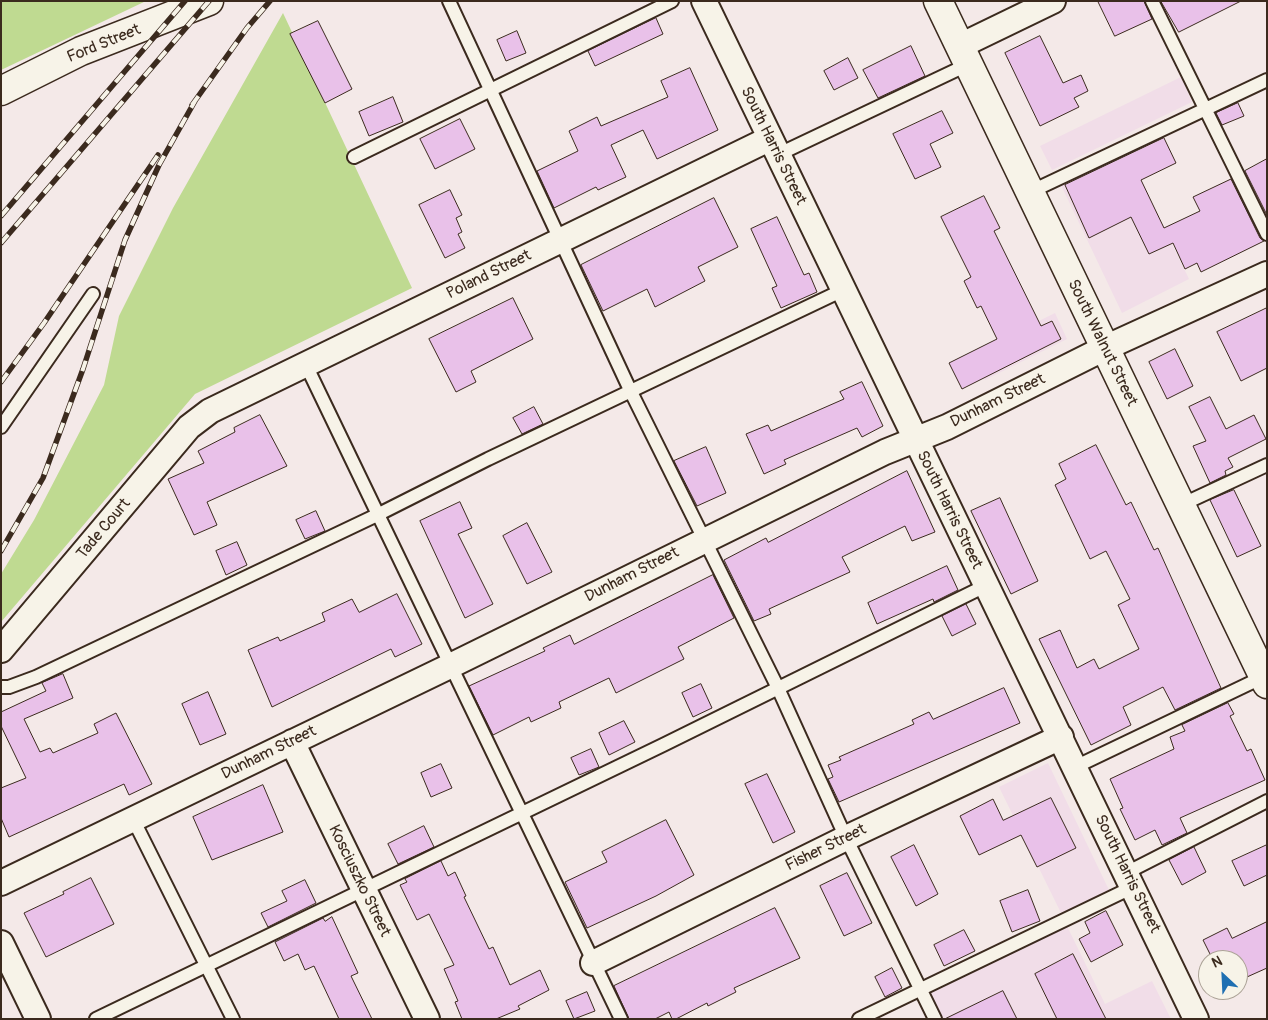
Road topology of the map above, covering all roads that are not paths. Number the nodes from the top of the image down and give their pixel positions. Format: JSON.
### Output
{"nodes":[{"id":1,"x":209,"y":1,"type":"edge"},
{"id":2,"x":449,"y":1,"type":"edge"},
{"id":3,"x":672,"y":1,"type":"edge"},
{"id":4,"x":704,"y":1,"type":"edge"},
{"id":5,"x":938,"y":1,"type":"edge"},
{"id":6,"x":1053,"y":1,"type":"edge"},
{"id":7,"x":1152,"y":1,"type":"edge"},
{"id":8,"x":965,"y":55,"type":"junction"},
{"id":9,"x":1267,"y":80,"type":"edge"},
{"id":10,"x":491,"y":89,"type":"junction"},
{"id":11,"x":1,"y":91,"type":"edge"},
{"id":12,"x":1205,"y":109,"type":"junction"},
{"id":13,"x":773,"y":147,"type":"junction"},
{"id":14,"x":354,"y":157,"type":"dead end"},
{"id":15,"x":1030,"y":192,"type":"junction"},
{"id":16,"x":1267,"y":234,"type":"edge"},
{"id":17,"x":560,"y":240,"type":"junction"},
{"id":18,"x":1267,"y":274,"type":"edge"},
{"id":19,"x":842,"y":290,"type":"junction"},
{"id":20,"x":93,"y":294,"type":"dead end"},
{"id":21,"x":1105,"y":348,"type":"junction"},
{"id":22,"x":306,"y":365,"type":"junction"},
{"id":23,"x":631,"y":392,"type":"junction"},
{"id":24,"x":210,"y":412,"type":"joint"},
{"id":25,"x":1,"y":427,"type":"edge"},
{"id":26,"x":916,"y":441,"type":"junction"},
{"id":27,"x":1267,"y":465,"type":"edge"},
{"id":28,"x":1181,"y":505,"type":"junction"},
{"id":29,"x":377,"y":515,"type":"junction"},
{"id":30,"x":703,"y":539,"type":"junction"},
{"id":31,"x":985,"y":586,"type":"junction"},
{"id":32,"x":1259,"y":649,"type":"edge"},
{"id":33,"x":1,"y":650,"type":"edge"},
{"id":34,"x":450,"y":666,"type":"junction"},
{"id":35,"x":1265,"y":681,"type":"edge"},
{"id":36,"x":777,"y":686,"type":"junction"},
{"id":37,"x":1,"y":687,"type":"edge"},
{"id":38,"x":1060,"y":737,"type":"junction"},
{"id":39,"x":292,"y":742,"type":"junction"},
{"id":40,"x":1075,"y":767,"type":"junction"},
{"id":41,"x":1267,"y":801,"type":"edge"},
{"id":42,"x":522,"y":813,"type":"junction"},
{"id":43,"x":133,"y":819,"type":"junction"},
{"id":44,"x":846,"y":838,"type":"junction"},
{"id":45,"x":1129,"y":880,"type":"junction"},
{"id":46,"x":1,"y":883,"type":"edge"},
{"id":47,"x":364,"y":890,"type":"junction"},
{"id":48,"x":1,"y":943,"type":"edge"},
{"id":49,"x":594,"y":963,"type":"junction"},
{"id":50,"x":207,"y":966,"type":"junction"},
{"id":51,"x":920,"y":989,"type":"junction"},
{"id":52,"x":38,"y":1019,"type":"edge"},
{"id":53,"x":96,"y":1019,"type":"edge"},
{"id":54,"x":233,"y":1019,"type":"edge"},
{"id":55,"x":427,"y":1019,"type":"edge"},
{"id":56,"x":621,"y":1019,"type":"edge"},
{"id":57,"x":859,"y":1019,"type":"edge"},
{"id":58,"x":935,"y":1019,"type":"edge"},
{"id":59,"x":1196,"y":1019,"type":"edge"}],
"edges":[{"from":1,"to":11,"type":"street","name":"Ford Street"},
{"from":2,"to":10,"type":"lane"},
{"from":3,"to":10,"type":"lane"},
{"from":4,"to":13,"type":"street","name":"South Harris Street"},
{"from":5,"to":8,"type":"street","name":"South Walnut Street"},
{"from":6,"to":8,"type":"street"},
{"from":7,"to":12,"type":"lane"},
{"from":8,"to":13,"type":"lane"},
{"from":8,"to":15,"type":"street","name":"South Walnut Street"},
{"from":9,"to":12,"type":"lane"},
{"from":10,"to":14,"type":"lane"},
{"from":10,"to":17,"type":"lane"},
{"from":12,"to":15,"type":"lane"},
{"from":12,"to":16,"type":"lane"},
{"from":13,"to":17,"type":"street","name":"Poland Street"},
{"from":13,"to":19,"type":"street","name":"South Harris Street"},
{"from":15,"to":21,"type":"street","name":"South Walnut Street"},
{"from":17,"to":22,"type":"street","name":"Poland Street"},
{"from":17,"to":23,"type":"lane"},
{"from":18,"to":21,"type":"street","name":"Dunham Street"},
{"from":19,"to":23,"type":"lane"},
{"from":19,"to":26,"type":"street","name":"South Harris Street"},
{"from":20,"to":25,"type":"lane"},
{"from":21,"to":26,"type":"street","name":"Dunham Street"},
{"from":21,"to":28,"type":"street","name":"South Walnut Street"},
{"from":22,"to":24,"type":"street","name":"Poland Street"},
{"from":22,"to":29,"type":"lane"},
{"from":23,"to":29,"type":"lane"},
{"from":23,"to":30,"type":"lane"},
{"from":24,"to":33,"type":"street","name":"Tade Court"},
{"from":26,"to":30,"type":"street","name":"Dunham Street"},
{"from":26,"to":31,"type":"street","name":"South Harris Street"},
{"from":27,"to":28,"type":"lane"},
{"from":28,"to":32,"type":"street","name":"South Walnut Street"},
{"from":29,"to":34,"type":"lane"},
{"from":29,"to":37,"type":"lane"},
{"from":30,"to":34,"type":"street","name":"Dunham Street"},
{"from":30,"to":36,"type":"lane"},
{"from":31,"to":36,"type":"lane"},
{"from":31,"to":38,"type":"street","name":"South Harris Street"},
{"from":32,"to":35,"type":"street","name":"South Walnut Street"},
{"from":34,"to":39,"type":"street","name":"Dunham Street"},
{"from":34,"to":42,"type":"lane"},
{"from":35,"to":40,"type":"lane"},
{"from":36,"to":42,"type":"lane"},
{"from":36,"to":44,"type":"lane"},
{"from":38,"to":40,"type":"street","name":"South Harris Street"},
{"from":38,"to":44,"type":"street","name":"Fisher Street"},
{"from":39,"to":43,"type":"street","name":"Dunham Street"},
{"from":39,"to":47,"type":"street","name":"Kosciuszko Street"},
{"from":40,"to":45,"type":"street","name":"South Harris Street"},
{"from":41,"to":45,"type":"lane"},
{"from":42,"to":47,"type":"lane"},
{"from":42,"to":49,"type":"lane"},
{"from":43,"to":46,"type":"street","name":"Dunham Street"},
{"from":43,"to":50,"type":"lane"},
{"from":44,"to":49,"type":"street","name":"Fisher Street"},
{"from":44,"to":51,"type":"lane"},
{"from":45,"to":51,"type":"lane"},
{"from":45,"to":59,"type":"street","name":"South Harris Street"},
{"from":47,"to":50,"type":"lane"},
{"from":47,"to":55,"type":"street","name":"Kosciuszko Street"},
{"from":48,"to":52,"type":"street"},
{"from":49,"to":56,"type":"lane"},
{"from":50,"to":53,"type":"lane"},
{"from":50,"to":54,"type":"lane"},
{"from":51,"to":57,"type":"lane"},
{"from":51,"to":58,"type":"lane"}]}
